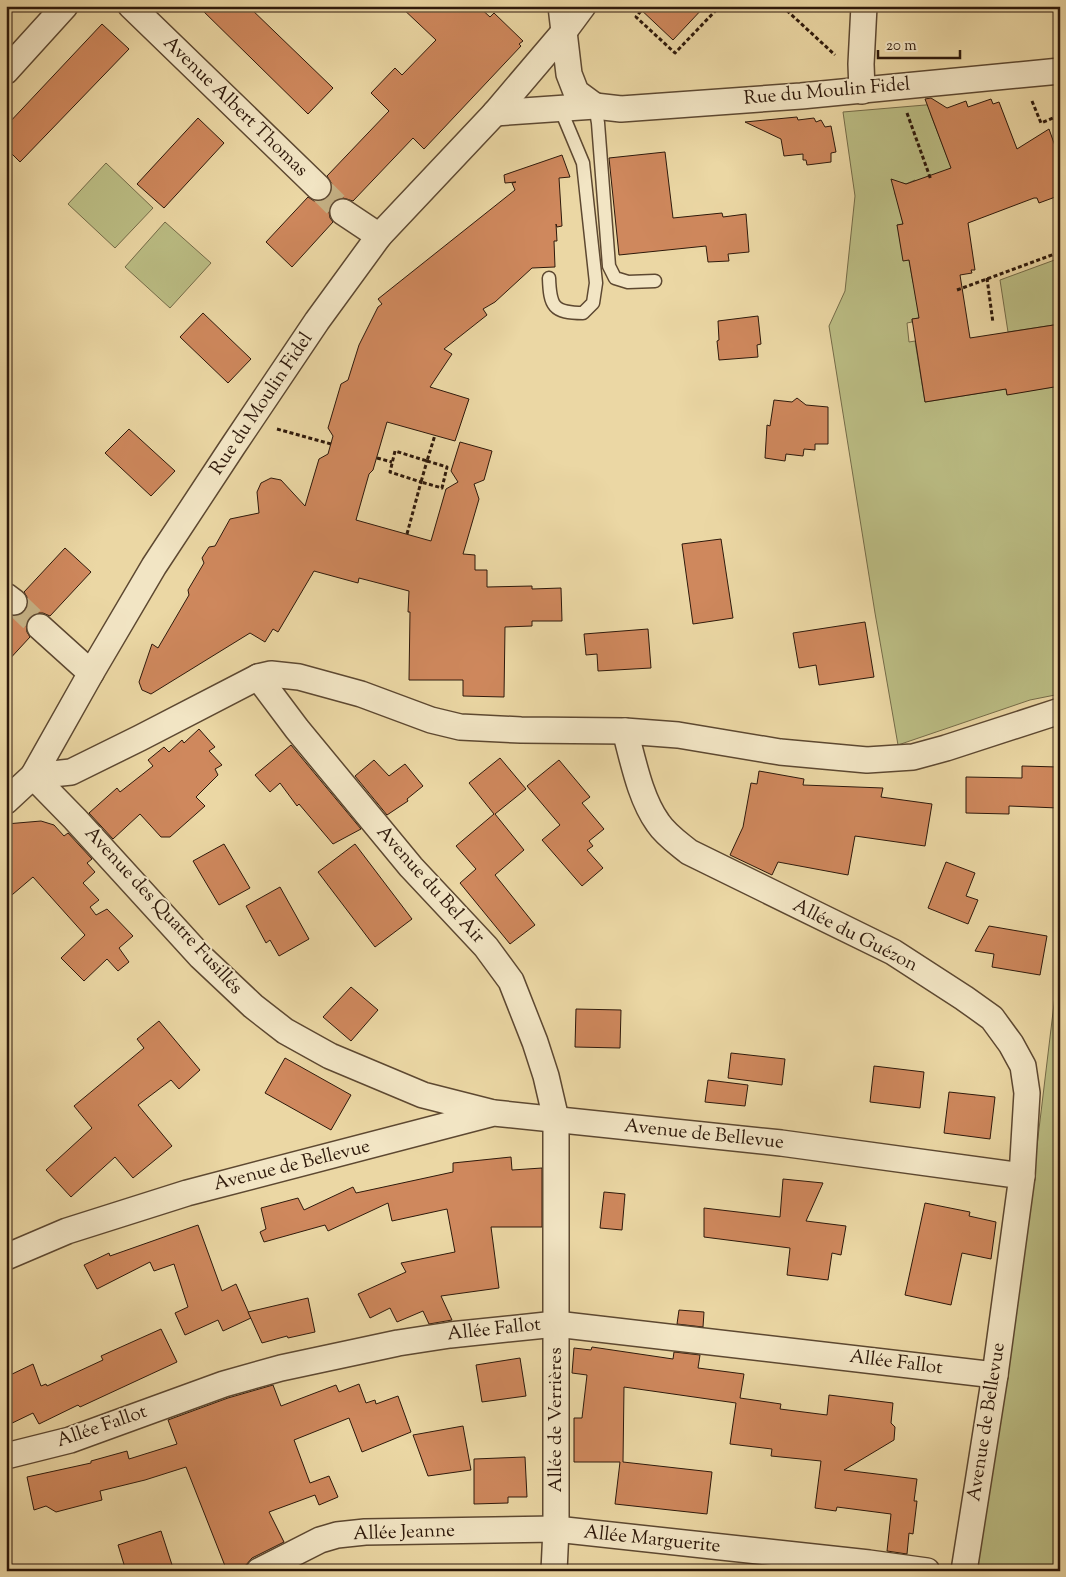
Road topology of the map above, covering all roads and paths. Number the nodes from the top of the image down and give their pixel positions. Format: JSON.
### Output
{"nodes":[{"id":1,"x":65,"y":6,"type":"edge"},
{"id":2,"x":131,"y":6,"type":"edge"},
{"id":3,"x":561,"y":6,"type":"edge"},
{"id":4,"x":584,"y":6,"type":"edge"},
{"id":5,"x":645,"y":6,"type":"edge"},
{"id":6,"x":720,"y":6,"type":"edge"},
{"id":7,"x":782,"y":6,"type":"edge"},
{"id":8,"x":864,"y":6,"type":"edge"},
{"id":9,"x":563,"y":33,"type":"junction"},
{"id":10,"x":838,"y":58,"type":"dead end"},
{"id":11,"x":6,"y":70,"type":"edge"},
{"id":12,"x":1060,"y":71,"type":"edge"},
{"id":13,"x":862,"y":91,"type":"junction"},
{"id":14,"x":1029,"y":94,"type":"dead end"},
{"id":15,"x":595,"y":106,"type":"junction"},
{"id":16,"x":560,"y":108,"type":"junction"},
{"id":17,"x":906,"y":109,"type":"dead end"},
{"id":18,"x":495,"y":113,"type":"junction"},
{"id":19,"x":1060,"y":120,"type":"edge"},
{"id":20,"x":931,"y":180,"type":"dead end"},
{"id":21,"x":318,"y":187,"type":"tunnel mouth"},
{"id":22,"x":343,"y":212,"type":"tunnel mouth"},
{"id":23,"x":379,"y":236,"type":"junction"},
{"id":24,"x":1060,"y":252,"type":"edge"},
{"id":25,"x":548,"y":278,"type":"dead end"},
{"id":26,"x":987,"y":278,"type":"junction"},
{"id":27,"x":655,"y":281,"type":"dead end"},
{"id":28,"x":957,"y":290,"type":"dead end"},
{"id":29,"x":993,"y":323,"type":"dead end"},
{"id":30,"x":276,"y":428,"type":"dead end"},
{"id":31,"x":435,"y":435,"type":"dead end"},
{"id":32,"x":331,"y":444,"type":"dead end"},
{"id":33,"x":377,"y":458,"type":"dead end"},
{"id":34,"x":427,"y":460,"type":"junction"},
{"id":35,"x":392,"y":462,"type":"junction"},
{"id":36,"x":421,"y":482,"type":"junction"},
{"id":37,"x":407,"y":534,"type":"dead end"},
{"id":38,"x":40,"y":626,"type":"tunnel mouth"},
{"id":39,"x":91,"y":673,"type":"junction"},
{"id":40,"x":258,"y":676,"type":"junction"},
{"id":41,"x":1060,"y":711,"type":"edge"},
{"id":42,"x":625,"y":731,"type":"junction"},
{"id":43,"x":33,"y":776,"type":"junction"},
{"id":44,"x":6,"y":801,"type":"edge"},
{"id":45,"x":494,"y":1113,"type":"junction"},
{"id":46,"x":556,"y":1119,"type":"junction"},
{"id":47,"x":1022,"y":1176,"type":"junction"},
{"id":48,"x":6,"y":1257,"type":"edge"},
{"id":49,"x":556,"y":1324,"type":"junction"},
{"id":50,"x":995,"y":1375,"type":"junction"},
{"id":51,"x":6,"y":1456,"type":"edge"},
{"id":52,"x":556,"y":1530,"type":"junction"},
{"id":53,"x":259,"y":1571,"type":"edge"},
{"id":54,"x":554,"y":1571,"type":"edge"},
{"id":55,"x":927,"y":1571,"type":"edge"},
{"id":56,"x":964,"y":1571,"type":"edge"}],
"edges":[{"from":1,"to":11,"type":"street"},
{"from":2,"to":21,"type":"street","name":"Avenue Albert Thomas"},
{"from":3,"to":9,"type":"street"},
{"from":4,"to":9,"type":"street"},
{"from":5,"to":6,"type":"path"},
{"from":7,"to":10,"type":"path"},
{"from":8,"to":13,"type":"street"},
{"from":9,"to":15,"type":"street"},
{"from":9,"to":18,"type":"street"},
{"from":12,"to":13,"type":"street","name":"Rue du Moulin Fidel"},
{"from":13,"to":15,"type":"street","name":"Rue du Moulin Fidel"},
{"from":14,"to":19,"type":"path"},
{"from":15,"to":16,"type":"street","name":"Rue du Moulin Fidel"},
{"from":15,"to":27,"type":"lane"},
{"from":16,"to":18,"type":"street","name":"Rue du Moulin Fidel"},
{"from":16,"to":25,"type":"lane"},
{"from":17,"to":20,"type":"path"},
{"from":18,"to":23,"type":"street","name":"Rue du Moulin Fidel"},
{"from":22,"to":23,"type":"street"},
{"from":23,"to":39,"type":"street","name":"Rue du Moulin Fidel"},
{"from":24,"to":26,"type":"path"},
{"from":26,"to":28,"type":"path"},
{"from":26,"to":29,"type":"path"},
{"from":30,"to":32,"type":"path"},
{"from":31,"to":34,"type":"path"},
{"from":33,"to":35,"type":"path"},
{"from":34,"to":35,"type":"path"},
{"from":34,"to":36,"type":"path"},
{"from":34,"to":36,"type":"path"},
{"from":35,"to":36,"type":"path"},
{"from":36,"to":37,"type":"path"},
{"from":38,"to":39,"type":"street"},
{"from":39,"to":43,"type":"street","name":"Rue du Moulin Fidel"},
{"from":40,"to":42,"type":"street"},
{"from":40,"to":43,"type":"street"},
{"from":40,"to":46,"type":"street","name":"Avenue du Bel Air"},
{"from":41,"to":42,"type":"street"},
{"from":42,"to":47,"type":"street","name":"Allée du Guézon"},
{"from":43,"to":44,"type":"street","name":"Rue du Moulin Fidel"},
{"from":43,"to":45,"type":"street","name":"Avenue des Quatre Fusillés"},
{"from":45,"to":46,"type":"street","name":"Avenue de Bellevue"},
{"from":45,"to":48,"type":"street","name":"Avenue de Bellevue"},
{"from":46,"to":47,"type":"street","name":"Avenue de Bellevue"},
{"from":46,"to":49,"type":"street","name":"Allée de Verrières"},
{"from":47,"to":50,"type":"street","name":"Avenue de Bellevue"},
{"from":49,"to":50,"type":"street","name":"Allée Fallot"},
{"from":49,"to":51,"type":"street","name":"Allée Fallot"},
{"from":49,"to":52,"type":"street","name":"Allée de Verrières"},
{"from":50,"to":56,"type":"street","name":"Avenue de Bellevue"},
{"from":52,"to":53,"type":"street","name":"Allée Jeanne"},
{"from":52,"to":54,"type":"street","name":"Allée de Verrières"},
{"from":52,"to":55,"type":"street","name":"Allée Marguerite"}]}
